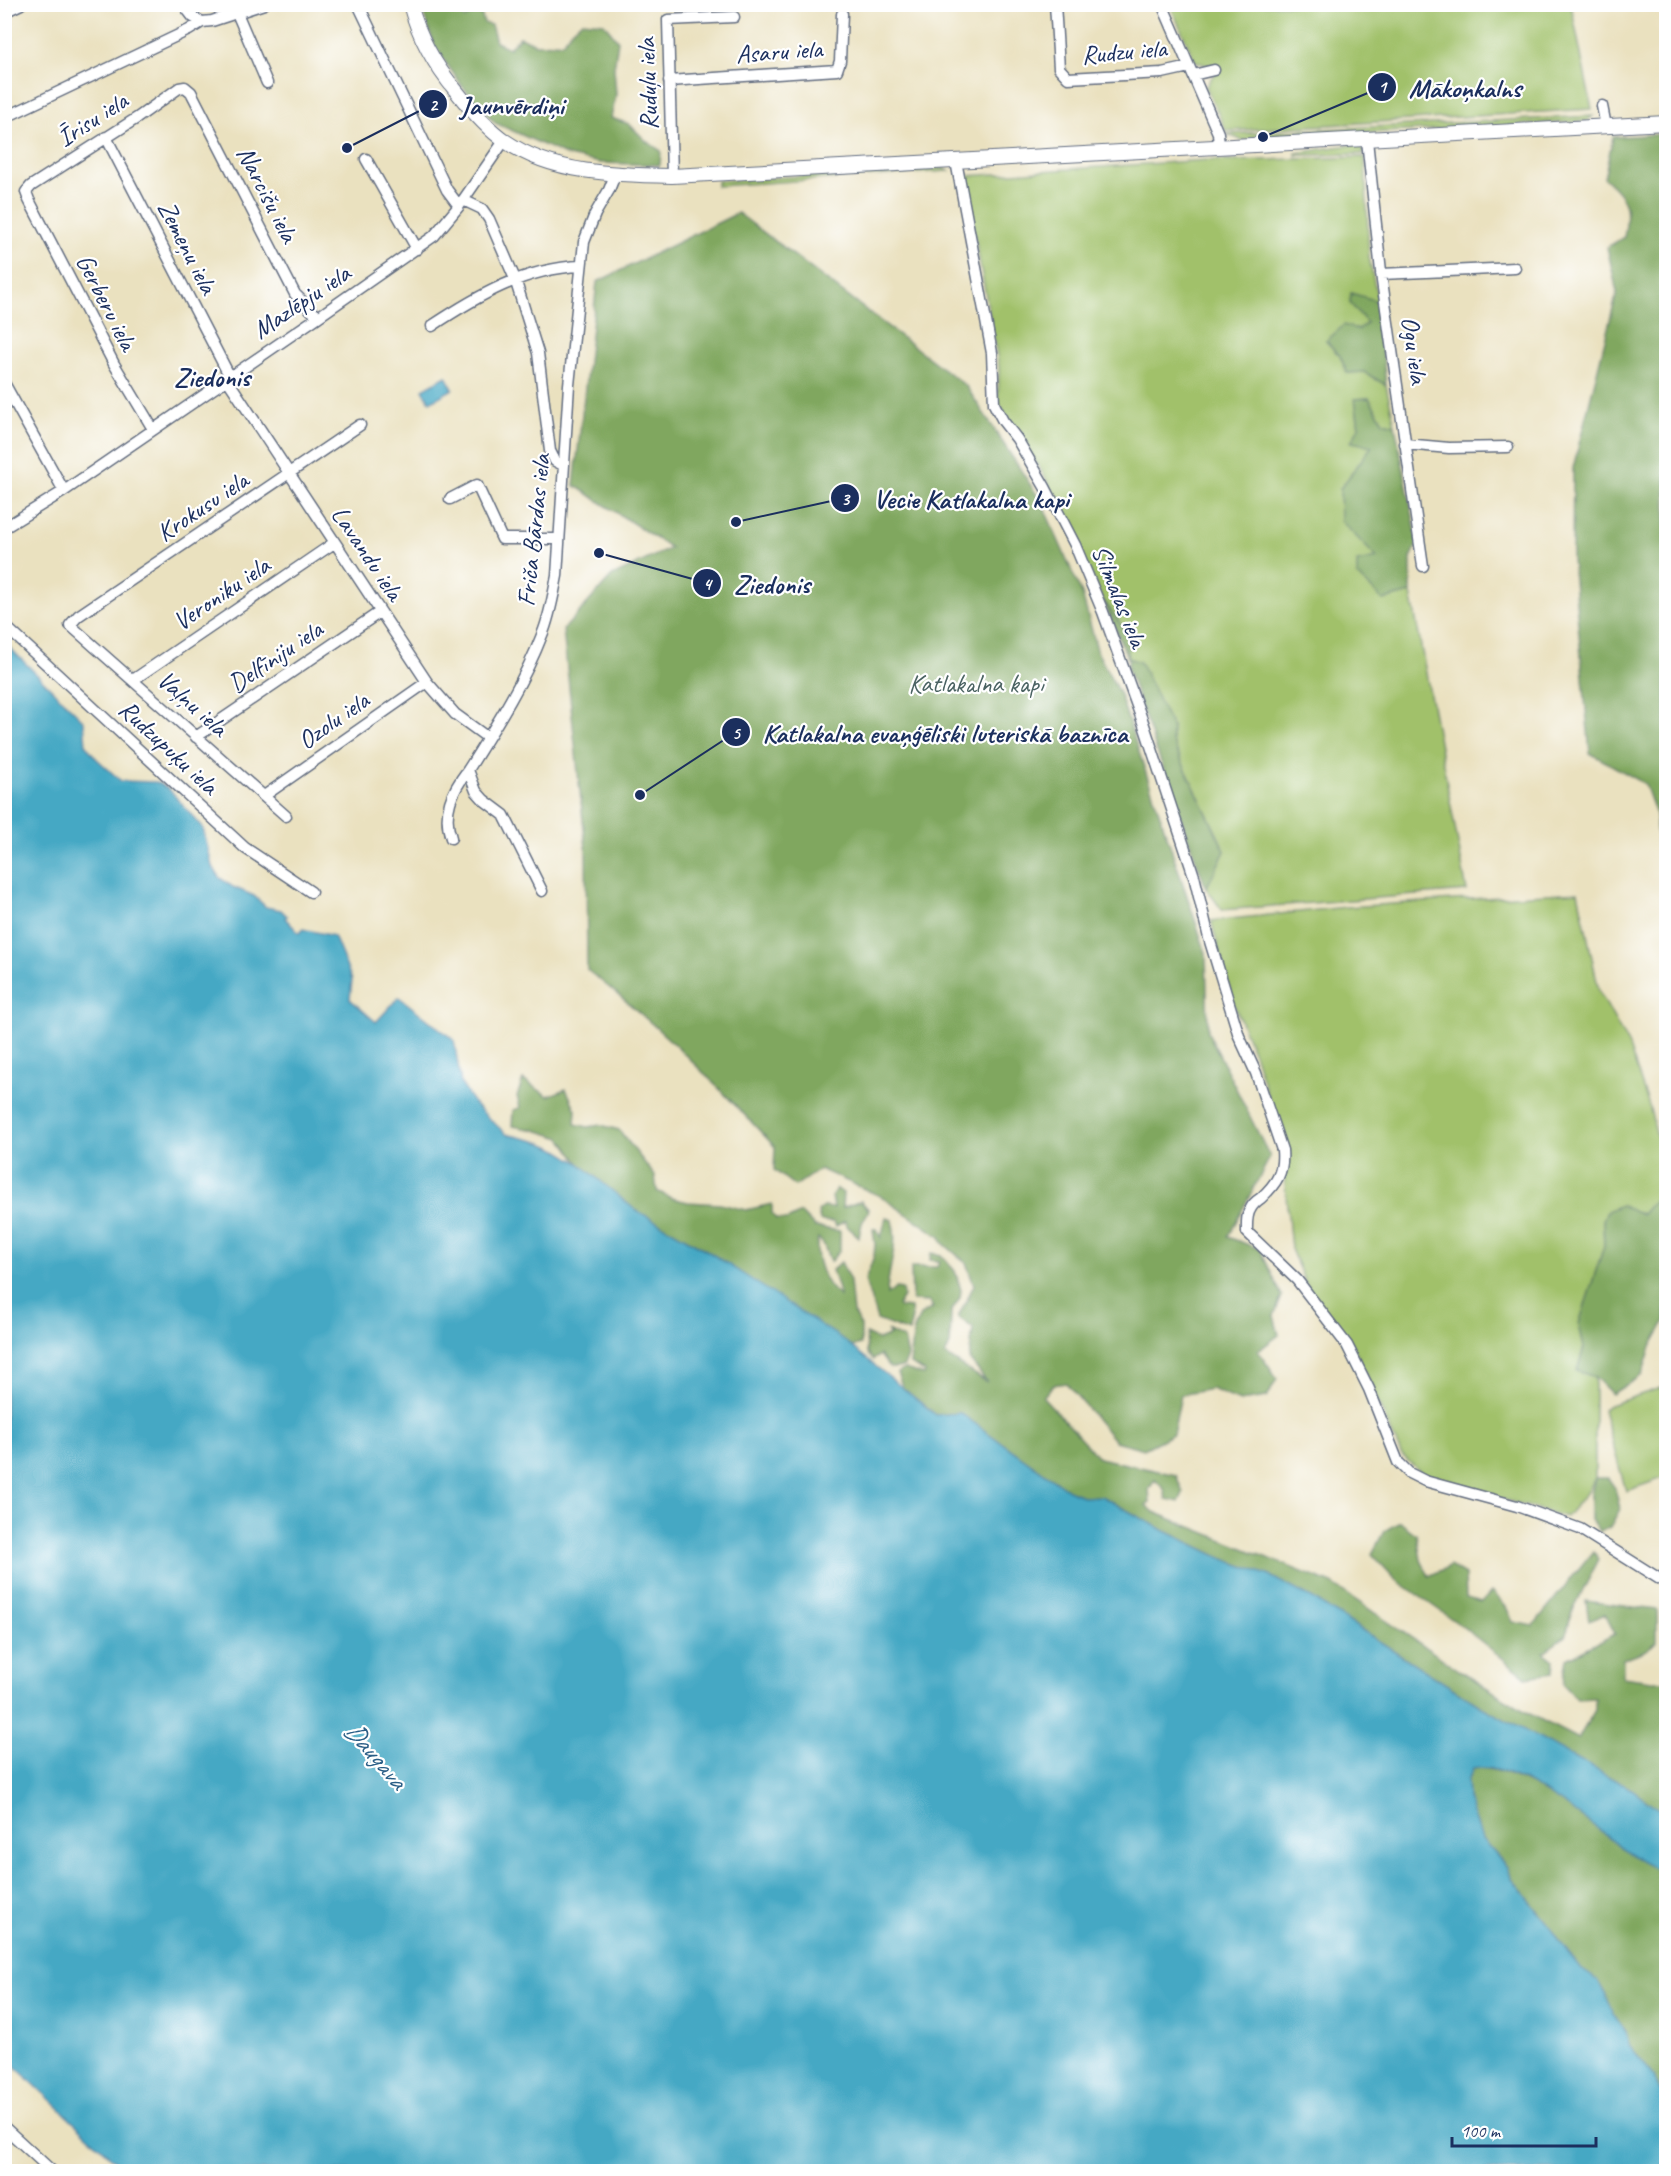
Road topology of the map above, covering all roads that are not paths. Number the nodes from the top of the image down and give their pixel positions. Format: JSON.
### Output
{"nodes":[{"id":1,"x":21,"y":4,"type":"edge"},
{"id":2,"x":183,"y":4,"type":"edge"},
{"id":3,"x":264,"y":4,"type":"edge"},
{"id":4,"x":358,"y":4,"type":"edge"},
{"id":5,"x":410,"y":4,"type":"edge"},
{"id":6,"x":1055,"y":4,"type":"edge"},
{"id":7,"x":1162,"y":4,"type":"edge"},
{"id":8,"x":4,"y":12,"type":"edge"},
{"id":9,"x":237,"y":14,"type":"junction"},
{"id":10,"x":842,"y":14,"type":"dead end"},
{"id":11,"x":734,"y":17,"type":"dead end"},
{"id":12,"x":202,"y":22,"type":"junction"},
{"id":13,"x":1214,"y":70,"type":"dead end"},
{"id":14,"x":1191,"y":71,"type":"junction"},
{"id":15,"x":669,"y":81,"type":"junction"},
{"id":16,"x":267,"y":83,"type":"dead end"},
{"id":17,"x":184,"y":87,"type":"joint"},
{"id":18,"x":1602,"y":106,"type":"dead end"},
{"id":19,"x":4,"y":118,"type":"edge"},
{"id":20,"x":1666,"y":123,"type":"edge"},
{"id":21,"x":1606,"y":126,"type":"junction"},
{"id":22,"x":106,"y":137,"type":"junction"},
{"id":23,"x":1367,"y":140,"type":"junction"},
{"id":24,"x":504,"y":141,"type":"junction"},
{"id":25,"x":1219,"y":147,"type":"junction"},
{"id":26,"x":366,"y":159,"type":"dead end"},
{"id":27,"x":956,"y":161,"type":"junction"},
{"id":28,"x":615,"y":175,"type":"junction"},
{"id":29,"x":672,"y":176,"type":"junction"},
{"id":30,"x":26,"y":192,"type":"joint"},
{"id":31,"x":461,"y":203,"type":"junction"},
{"id":32,"x":417,"y":249,"type":"junction"},
{"id":33,"x":581,"y":266,"type":"junction"},
{"id":34,"x":1515,"y":268,"type":"dead end"},
{"id":35,"x":1381,"y":274,"type":"junction"},
{"id":36,"x":515,"y":279,"type":"junction"},
{"id":37,"x":318,"y":317,"type":"junction"},
{"id":38,"x":432,"y":326,"type":"dead end"},
{"id":39,"x":228,"y":378,"type":"junction"},
{"id":40,"x":4,"y":383,"type":"edge"},
{"id":41,"x":360,"y":425,"type":"dead end"},
{"id":42,"x":153,"y":429,"type":"junction"},
{"id":43,"x":1406,"y":444,"type":"junction"},
{"id":44,"x":1508,"y":447,"type":"dead end"},
{"id":45,"x":564,"y":465,"type":"junction"},
{"id":46,"x":289,"y":475,"type":"junction"},
{"id":47,"x":64,"y":491,"type":"junction"},
{"id":48,"x":450,"y":499,"type":"dead end"},
{"id":49,"x":4,"y":528,"type":"edge"},
{"id":50,"x":557,"y":539,"type":"junction"},
{"id":51,"x":334,"y":543,"type":"junction"},
{"id":52,"x":1423,"y":566,"type":"dead end"},
{"id":53,"x":380,"y":612,"type":"junction"},
{"id":54,"x":4,"y":625,"type":"edge"},
{"id":55,"x":70,"y":625,"type":"joint"},
{"id":56,"x":133,"y":680,"type":"junction"},
{"id":57,"x":427,"y":682,"type":"junction"},
{"id":58,"x":196,"y":737,"type":"junction"},
{"id":59,"x":488,"y":738,"type":"junction"},
{"id":60,"x":468,"y":770,"type":"junction"},
{"id":61,"x":264,"y":796,"type":"junction"},
{"id":62,"x":286,"y":816,"type":"dead end"},
{"id":63,"x":451,"y":838,"type":"dead end"},
{"id":64,"x":542,"y":891,"type":"dead end"},
{"id":65,"x":311,"y":892,"type":"dead end"},
{"id":66,"x":1666,"y":1583,"type":"edge"},
{"id":67,"x":4,"y":2127,"type":"edge"},
{"id":68,"x":53,"y":2172,"type":"edge"}],
"edges":[{"from":1,"to":8,"type":"street"},
{"from":2,"to":12,"type":"street"},
{"from":3,"to":9,"type":"street"},
{"from":4,"to":31,"type":"street"},
{"from":5,"to":24,"type":"main road"},
{"from":6,"to":14,"type":"street","name":"Rudzu iela"},
{"from":7,"to":14,"type":"street"},
{"from":9,"to":12,"type":"street"},
{"from":9,"to":16,"type":"street"},
{"from":10,"to":15,"type":"street","name":"Asaru iela"},
{"from":11,"to":15,"type":"street","name":"Ruduļu iela"},
{"from":12,"to":19,"type":"street"},
{"from":13,"to":14,"type":"street"},
{"from":14,"to":25,"type":"street"},
{"from":15,"to":29,"type":"street","name":"Ruduļu iela"},
{"from":17,"to":22,"type":"street","name":"Īrisu iela"},
{"from":17,"to":37,"type":"street","name":"Narcišu iela"},
{"from":18,"to":21,"type":"street"},
{"from":20,"to":21,"type":"main road"},
{"from":21,"to":23,"type":"main road"},
{"from":22,"to":30,"type":"street","name":"Īrisu iela"},
{"from":22,"to":39,"type":"street","name":"Zemeņu iela"},
{"from":23,"to":25,"type":"main road"},
{"from":23,"to":35,"type":"street","name":"Ogu iela"},
{"from":24,"to":28,"type":"main road"},
{"from":24,"to":31,"type":"street","name":"Mazlēpju iela"},
{"from":25,"to":27,"type":"main road"},
{"from":26,"to":32,"type":"street"},
{"from":27,"to":29,"type":"main road"},
{"from":27,"to":66,"type":"street","name":"Silmalas iela"},
{"from":28,"to":29,"type":"main road"},
{"from":28,"to":33,"type":"street","name":"Friča Bārdas iela"},
{"from":30,"to":42,"type":"street","name":"Gerberu iela"},
{"from":31,"to":32,"type":"street","name":"Mazlēpju iela"},
{"from":31,"to":36,"type":"street"},
{"from":32,"to":37,"type":"street","name":"Mazlēpju iela"},
{"from":33,"to":36,"type":"street"},
{"from":33,"to":45,"type":"street","name":"Friča Bārdas iela"},
{"from":34,"to":35,"type":"street"},
{"from":35,"to":43,"type":"street","name":"Ogu iela"},
{"from":36,"to":38,"type":"street"},
{"from":36,"to":45,"type":"street"},
{"from":37,"to":39,"type":"street","name":"Mazlēpju iela"},
{"from":39,"to":42,"type":"street","name":"Mazlēpju iela"},
{"from":39,"to":46,"type":"street","name":"Lavandu iela"},
{"from":40,"to":47,"type":"street"},
{"from":41,"to":46,"type":"street","name":"Krokusu iela"},
{"from":42,"to":47,"type":"street","name":"Mazlēpju iela"},
{"from":43,"to":44,"type":"street"},
{"from":43,"to":52,"type":"street","name":"Ogu iela"},
{"from":45,"to":50,"type":"street","name":"Friča Bārdas iela"},
{"from":46,"to":51,"type":"street","name":"Lavandu iela"},
{"from":46,"to":55,"type":"street","name":"Krokusu iela"},
{"from":47,"to":49,"type":"street","name":"Mazlēpju iela"},
{"from":48,"to":50,"type":"street"},
{"from":50,"to":59,"type":"street","name":"Friča Bārdas iela"},
{"from":51,"to":53,"type":"street","name":"Lavandu iela"},
{"from":51,"to":56,"type":"street","name":"Veroniku iela"},
{"from":53,"to":57,"type":"street","name":"Lavandu iela"},
{"from":53,"to":58,"type":"street","name":"Delfīniju iela"},
{"from":54,"to":65,"type":"street","name":"Rudzupuķu iela"},
{"from":55,"to":56,"type":"street","name":"Vaļņu iela"},
{"from":56,"to":58,"type":"street","name":"Vaļņu iela"},
{"from":57,"to":59,"type":"street","name":"Lavandu iela"},
{"from":57,"to":61,"type":"street","name":"Ozolu iela"},
{"from":58,"to":61,"type":"street","name":"Vaļņu iela"},
{"from":59,"to":60,"type":"street","name":"Friča Bārdas iela"},
{"from":60,"to":63,"type":"street","name":"Friča Bārdas iela"},
{"from":60,"to":64,"type":"street"},
{"from":61,"to":62,"type":"street","name":"Vaļņu iela"},
{"from":67,"to":68,"type":"street"}]}
